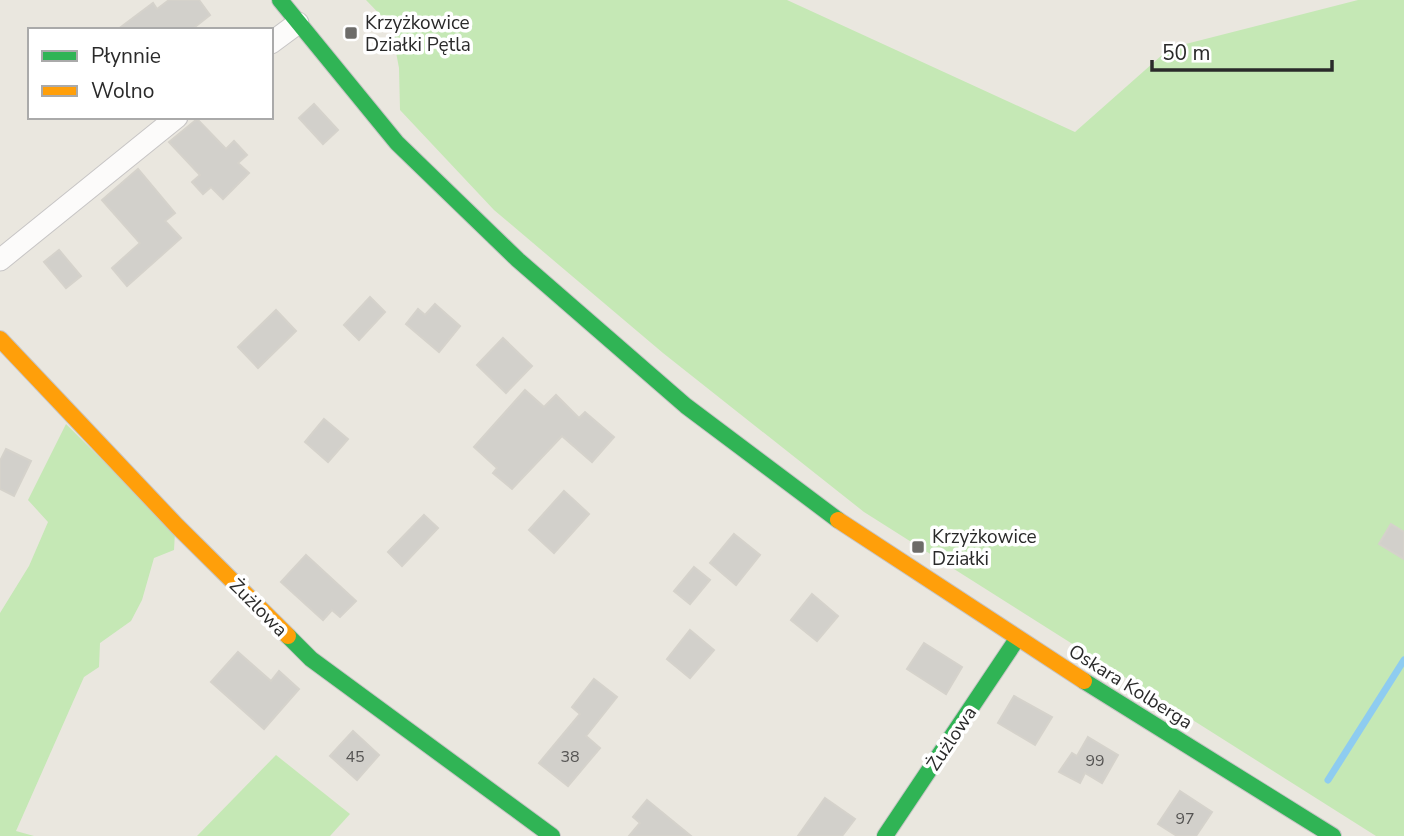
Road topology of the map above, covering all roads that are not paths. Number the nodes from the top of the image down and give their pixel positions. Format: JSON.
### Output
{"nodes":[{"id":1,"x":280,"y":0,"type":"edge"},
{"id":2,"x":298,"y":23,"type":"junction"},
{"id":3,"x":273,"y":42,"type":"edge"},
{"id":4,"x":175,"y":119,"type":"edge"},
{"id":5,"x":0,"y":260,"type":"edge"},
{"id":6,"x":0,"y":339,"type":"edge"},
{"id":7,"x":1017,"y":639,"type":"junction"},
{"id":8,"x":552,"y":836,"type":"edge"},
{"id":9,"x":885,"y":836,"type":"edge"},
{"id":10,"x":1333,"y":836,"type":"edge"}],
"edges":[{"from":1,"to":2,"type":"main road"},
{"from":2,"to":3,"type":"street"},
{"from":2,"to":7,"type":"main road","name":"Oskara Kolberga"},
{"from":4,"to":5,"type":"street"},
{"from":6,"to":8,"type":"main road","name":"Żużlowa"},
{"from":7,"to":9,"type":"main road","name":"Żużlowa"},
{"from":7,"to":10,"type":"main road","name":"Oskara Kolberga"}]}
